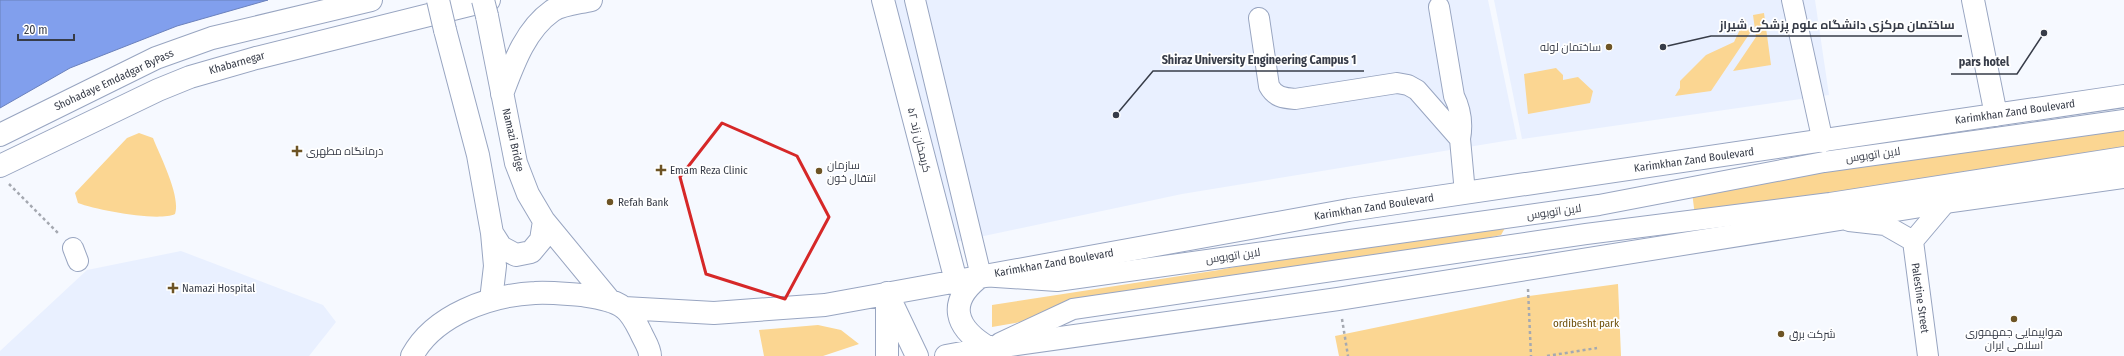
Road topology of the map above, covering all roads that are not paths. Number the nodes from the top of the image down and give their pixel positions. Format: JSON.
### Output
{"nodes":[{"id":1,"x":371,"y":0,"type":"edge"},
{"id":2,"x":438,"y":0,"type":"edge"},
{"id":3,"x":591,"y":0,"type":"edge"},
{"id":4,"x":883,"y":0,"type":"edge"},
{"id":5,"x":915,"y":0,"type":"edge"},
{"id":6,"x":1792,"y":0,"type":"edge"},
{"id":7,"x":1973,"y":0,"type":"edge"},
{"id":8,"x":486,"y":5,"type":"edge"},
{"id":9,"x":1439,"y":7,"type":"dead end"},
{"id":10,"x":1259,"y":18,"type":"dead end"},
{"id":11,"x":1418,"y":90,"type":"junction"},
{"id":12,"x":502,"y":94,"type":"junction"},
{"id":13,"x":1454,"y":96,"type":"junction"},
{"id":14,"x":2124,"y":96,"type":"edge"},
{"id":15,"x":1996,"y":115,"type":"junction"},
{"id":16,"x":2124,"y":120,"type":"edge"},
{"id":17,"x":0,"y":135,"type":"edge"},
{"id":18,"x":1460,"y":139,"type":"junction"},
{"id":19,"x":1823,"y":142,"type":"junction"},
{"id":20,"x":2124,"y":157,"type":"edge"},
{"id":21,"x":2,"y":173,"type":"edge"},
{"id":22,"x":2124,"y":177,"type":"edge"},
{"id":23,"x":1465,"y":193,"type":"junction"},
{"id":24,"x":1946,"y":202,"type":"junction"},
{"id":25,"x":1837,"y":219,"type":"junction"},
{"id":26,"x":544,"y":221,"type":"junction"},
{"id":27,"x":492,"y":233,"type":"junction"},
{"id":28,"x":1913,"y":241,"type":"junction"},
{"id":29,"x":981,"y":276,"type":"junction"},
{"id":30,"x":956,"y":281,"type":"junction"},
{"id":31,"x":887,"y":293,"type":"junction"},
{"id":32,"x":490,"y":300,"type":"junction"},
{"id":33,"x":617,"y":304,"type":"junction"},
{"id":34,"x":989,"y":348,"type":"junction"},
{"id":35,"x":412,"y":356,"type":"edge"},
{"id":36,"x":650,"y":356,"type":"edge"},
{"id":37,"x":887,"y":356,"type":"edge"},
{"id":38,"x":917,"y":356,"type":"edge"},
{"id":39,"x":946,"y":356,"type":"edge"},
{"id":40,"x":1928,"y":356,"type":"edge"}],
"edges":[{"from":1,"to":17,"type":"main road","name":"Shohadaye Emdadgar ByPass"},
{"from":2,"to":27,"type":"main road","bridge":true},
{"from":3,"to":12,"type":"main road"},
{"from":4,"to":30,"type":"main road","name":"کریمخان زند ۵۲"},
{"from":5,"to":29,"type":"street"},
{"from":6,"to":19,"type":"street"},
{"from":7,"to":15,"type":"main road"},
{"from":8,"to":12,"type":"main road","name":"Namazi Bridge"},
{"from":8,"to":21,"type":"main road","name":"Khabarnegar"},
{"from":9,"to":13,"type":"street"},
{"from":10,"to":11,"type":"street"},
{"from":11,"to":13,"type":"street"},
{"from":11,"to":18,"type":"street"},
{"from":12,"to":26,"type":"main road","name":"Namazi Bridge"},
{"from":13,"to":18,"type":"street"},
{"from":14,"to":15,"type":"main road","name":"Karimkhan Zand Boulevard"},
{"from":15,"to":19,"type":"main road","name":"Karimkhan Zand Boulevard"},
{"from":16,"to":29,"type":"street","name":"لاین اتوبوس"},
{"from":18,"to":23,"type":"street"},
{"from":19,"to":23,"type":"main road","name":"Karimkhan Zand Boulevard"},
{"from":20,"to":34,"type":"street"},
{"from":22,"to":24,"type":"main road"},
{"from":23,"to":29,"type":"main road","name":"Karimkhan Zand Boulevard"},
{"from":24,"to":25,"type":"main road"},
{"from":24,"to":28,"type":"street"},
{"from":25,"to":28,"type":"street"},
{"from":25,"to":34,"type":"main road"},
{"from":26,"to":27,"type":"main road"},
{"from":26,"to":33,"type":"main road","name":"Namazi Bridge"},
{"from":27,"to":32,"type":"main road"},
{"from":28,"to":40,"type":"street","name":"Palestine Street"},
{"from":29,"to":30,"type":"main road","name":"Karimkhan Zand Boulevard"},
{"from":29,"to":34,"type":"main road"},
{"from":30,"to":31,"type":"main road","name":"Karimkhan Zand Boulevard"},
{"from":31,"to":33,"type":"main road","name":"Karimkhan Zand Boulevard"},
{"from":31,"to":37,"type":"main road"},
{"from":31,"to":38,"type":"main road"},
{"from":32,"to":33,"type":"main road","name":"Karimkhan Zand Boulevard"},
{"from":32,"to":35,"type":"main road","name":"Karimkhan Zand Boulevard"},
{"from":33,"to":36,"type":"main road","name":"Namazi Bridge"},
{"from":34,"to":39,"type":"main road"}]}
